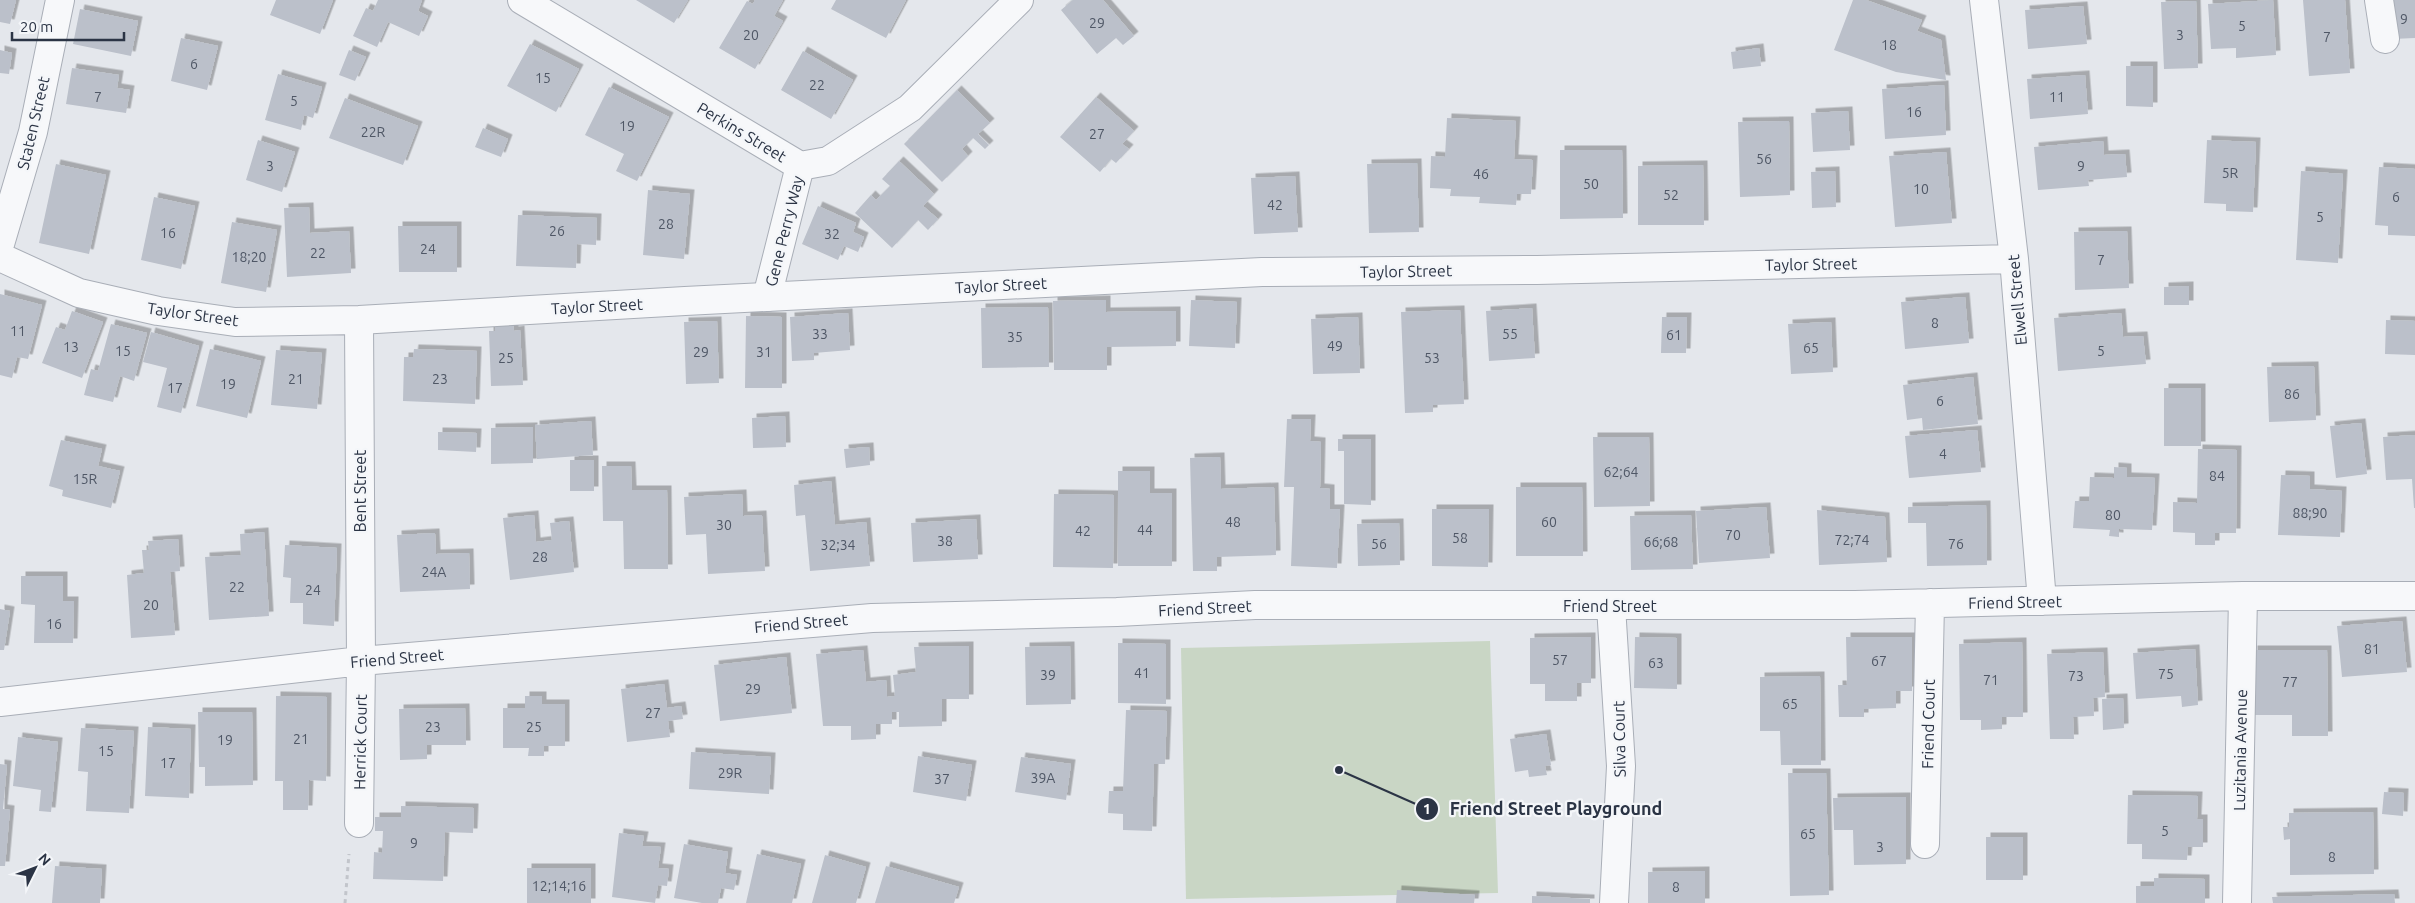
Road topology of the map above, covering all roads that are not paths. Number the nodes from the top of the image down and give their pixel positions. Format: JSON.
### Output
{"nodes":[{"id":1,"x":60,"y":0,"type":"edge"},
{"id":2,"x":522,"y":0,"type":"edge"},
{"id":3,"x":1019,"y":0,"type":"edge"},
{"id":4,"x":1984,"y":0,"type":"edge"},
{"id":5,"x":2379,"y":0,"type":"edge"},
{"id":6,"x":2385,"y":39,"type":"dead end"},
{"id":7,"x":800,"y":166,"type":"junction"},
{"id":8,"x":0,"y":244,"type":"edge"},
{"id":9,"x":0,"y":257,"type":"edge"},
{"id":10,"x":2014,"y":259,"type":"junction"},
{"id":11,"x":767,"y":297,"type":"junction"},
{"id":12,"x":359,"y":320,"type":"junction"},
{"id":13,"x":2243,"y":596,"type":"junction"},
{"id":14,"x":2415,"y":596,"type":"edge"},
{"id":15,"x":2042,"y":602,"type":"junction"},
{"id":16,"x":1930,"y":603,"type":"junction"},
{"id":17,"x":1611,"y":606,"type":"junction"},
{"id":18,"x":361,"y":661,"type":"junction"},
{"id":19,"x":0,"y":702,"type":"edge"},
{"id":20,"x":360,"y":824,"type":"road end"},
{"id":21,"x":1925,"y":844,"type":"dead end"},
{"id":22,"x":1614,"y":903,"type":"edge"},
{"id":23,"x":2237,"y":903,"type":"edge"}],
"edges":[{"from":1,"to":8,"type":"street","name":"Staten Street"},
{"from":2,"to":7,"type":"street","name":"Perkins Street"},
{"from":3,"to":7,"type":"street","name":"Perkins Street"},
{"from":4,"to":10,"type":"street","name":"Elwell Street"},
{"from":5,"to":6,"type":"street"},
{"from":7,"to":11,"type":"street","name":"Gene Perry Way"},
{"from":9,"to":12,"type":"street","name":"Taylor Street"},
{"from":10,"to":11,"type":"street","name":"Taylor Street"},
{"from":10,"to":15,"type":"street","name":"Elwell Street"},
{"from":11,"to":12,"type":"street","name":"Taylor Street"},
{"from":12,"to":18,"type":"street","name":"Bent Street"},
{"from":13,"to":14,"type":"street","name":"Friend Street"},
{"from":13,"to":15,"type":"street","name":"Friend Street"},
{"from":13,"to":23,"type":"street","name":"Luzitania Avenue"},
{"from":15,"to":16,"type":"street","name":"Friend Street"},
{"from":16,"to":17,"type":"street","name":"Friend Street"},
{"from":16,"to":21,"type":"street","name":"Friend Court"},
{"from":17,"to":18,"type":"street","name":"Friend Street"},
{"from":17,"to":22,"type":"street","name":"Silva Court"},
{"from":18,"to":19,"type":"street","name":"Friend Street"},
{"from":18,"to":20,"type":"street","name":"Herrick Court"}]}
